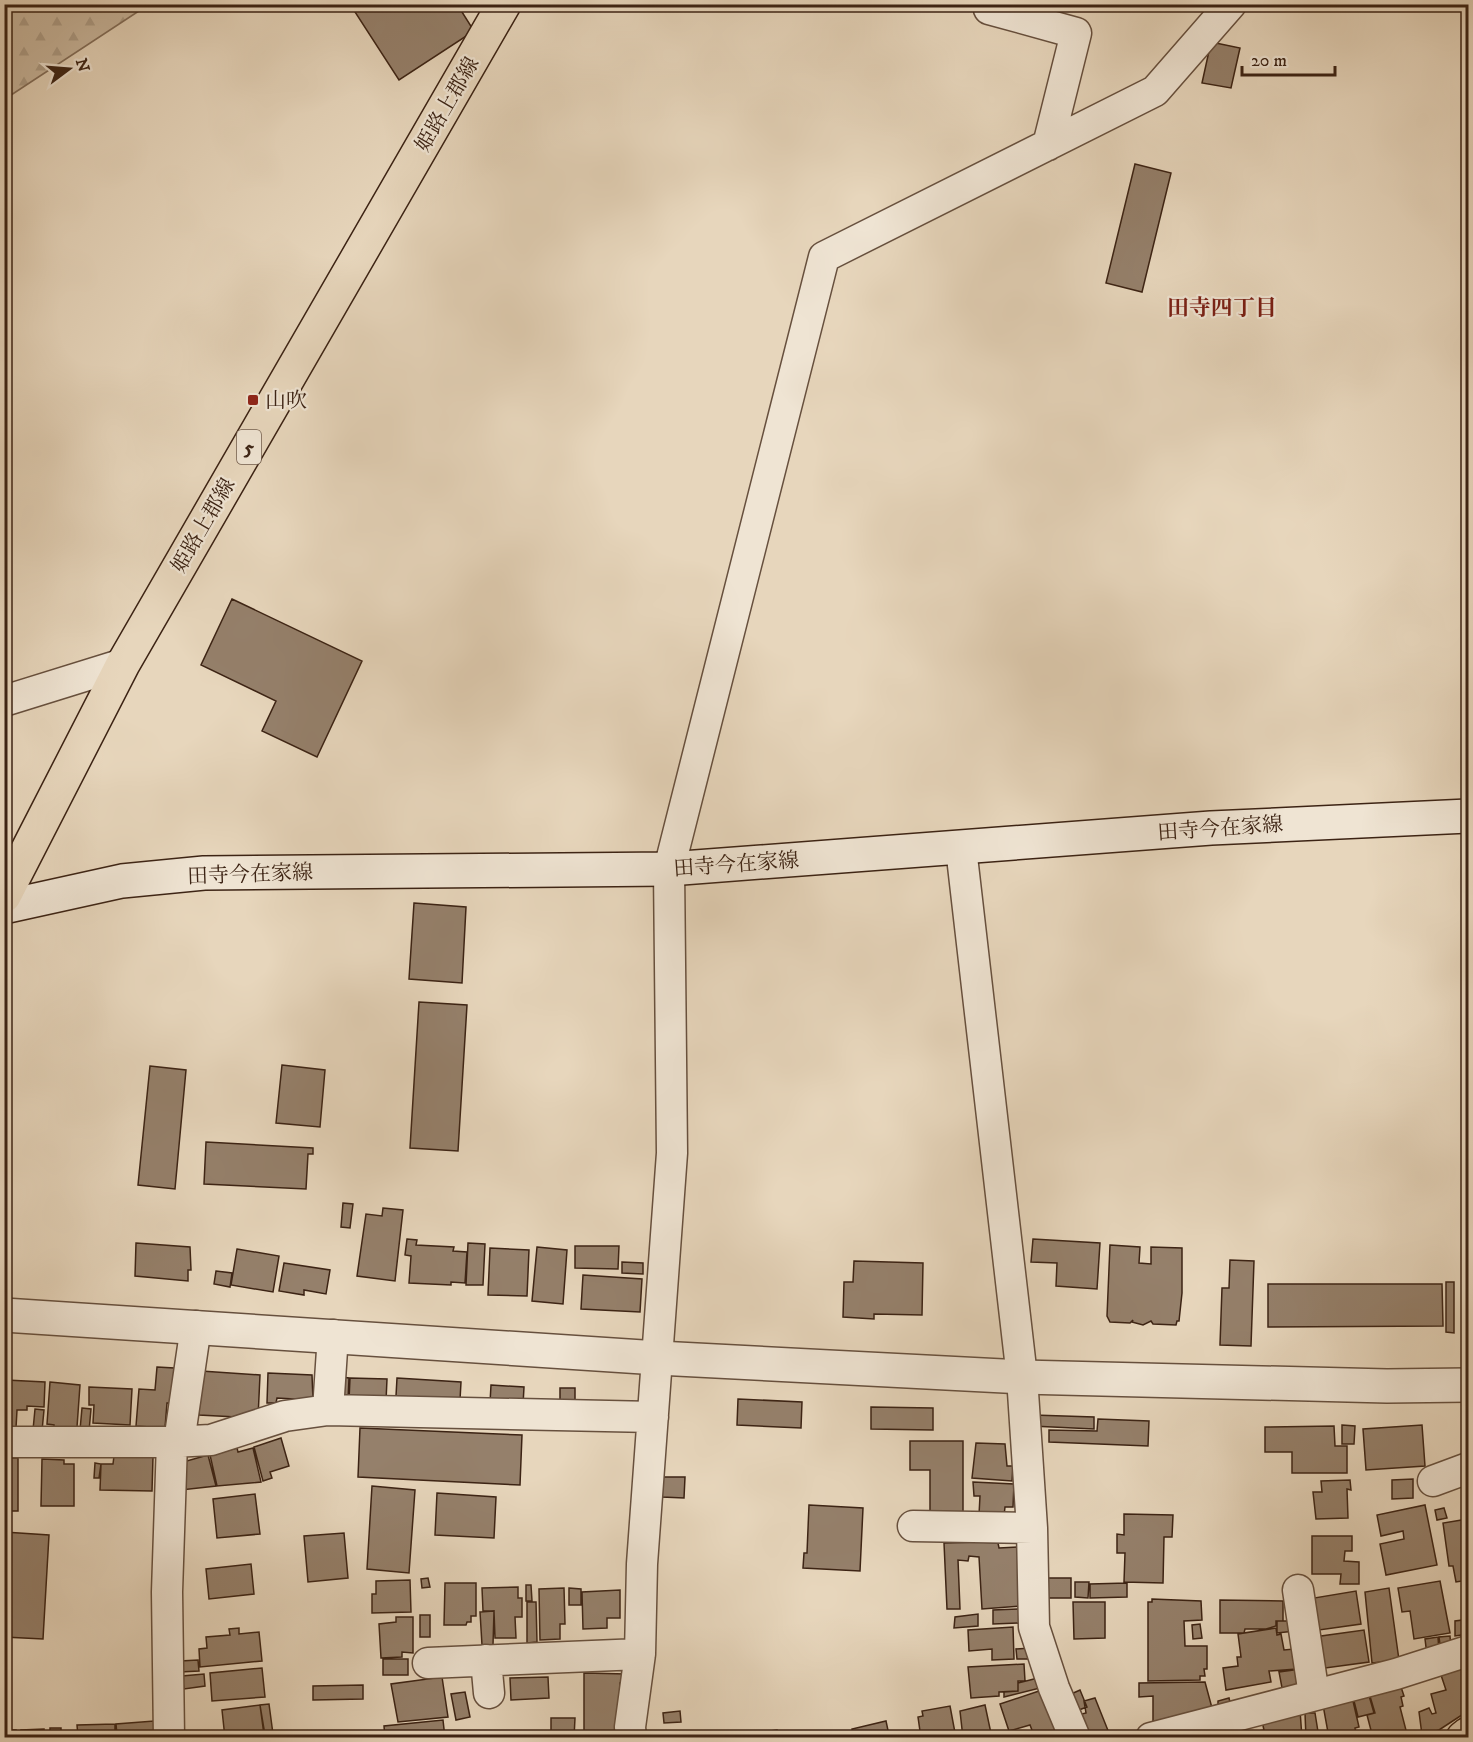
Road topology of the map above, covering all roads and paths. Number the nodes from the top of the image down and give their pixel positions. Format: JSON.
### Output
{"nodes":[{"id":1,"x":504,"y":4,"type":"edge"},
{"id":2,"x":990,"y":4,"type":"edge"},
{"id":3,"x":1230,"y":4,"type":"edge"},
{"id":4,"x":1048,"y":145,"type":"junction"},
{"id":5,"x":123,"y":664,"type":"junction"},
{"id":6,"x":4,"y":701,"type":"edge"},
{"id":7,"x":1468,"y":816,"type":"edge"},
{"id":8,"x":961,"y":848,"type":"junction"},
{"id":9,"x":669,"y":869,"type":"junction"},
{"id":10,"x":4,"y":896,"type":"edge"},
{"id":11,"x":4,"y":908,"type":"edge"},
{"id":12,"x":4,"y":1315,"type":"edge"},
{"id":13,"x":196,"y":1326,"type":"junction"},
{"id":14,"x":333,"y":1335,"type":"junction"},
{"id":15,"x":658,"y":1358,"type":"junction"},
{"id":16,"x":1022,"y":1377,"type":"junction"},
{"id":17,"x":1468,"y":1385,"type":"edge"},
{"id":18,"x":328,"y":1410,"type":"junction"},
{"id":19,"x":653,"y":1417,"type":"junction"},
{"id":20,"x":4,"y":1442,"type":"edge"},
{"id":21,"x":175,"y":1442,"type":"junction"},
{"id":22,"x":1468,"y":1468,"type":"edge"},
{"id":23,"x":1433,"y":1481,"type":"dead end"},
{"id":24,"x":913,"y":1526,"type":"dead end"},
{"id":25,"x":1032,"y":1528,"type":"junction"},
{"id":26,"x":1298,"y":1590,"type":"dead end"},
{"id":27,"x":1468,"y":1651,"type":"edge"},
{"id":28,"x":640,"y":1654,"type":"junction"},
{"id":29,"x":486,"y":1660,"type":"junction"},
{"id":30,"x":428,"y":1663,"type":"dead end"},
{"id":31,"x":489,"y":1694,"type":"dead end"},
{"id":32,"x":1314,"y":1695,"type":"junction"},
{"id":33,"x":1468,"y":1734,"type":"edge"},
{"id":34,"x":169,"y":1737,"type":"edge"},
{"id":35,"x":631,"y":1737,"type":"edge"},
{"id":36,"x":1075,"y":1737,"type":"edge"},
{"id":37,"x":1151,"y":1737,"type":"edge"},
{"id":38,"x":1463,"y":1737,"type":"edge"}],
"edges":[{"from":1,"to":5,"type":"main road","name":"姫路上郡線","number":"5"},
{"from":2,"to":4,"type":"street"},
{"from":3,"to":4,"type":"street"},
{"from":4,"to":9,"type":"street"},
{"from":5,"to":6,"type":"street"},
{"from":5,"to":10,"type":"main road","name":"姫路上郡線","number":"5"},
{"from":7,"to":8,"type":"street","name":"田寺今在家線"},
{"from":8,"to":9,"type":"street","name":"田寺今在家線"},
{"from":8,"to":16,"type":"street"},
{"from":9,"to":11,"type":"street","name":"田寺今在家線"},
{"from":9,"to":15,"type":"street"},
{"from":12,"to":13,"type":"street"},
{"from":13,"to":14,"type":"street"},
{"from":13,"to":21,"type":"street"},
{"from":14,"to":15,"type":"street"},
{"from":14,"to":18,"type":"street"},
{"from":15,"to":16,"type":"street"},
{"from":15,"to":19,"type":"street"},
{"from":16,"to":17,"type":"street"},
{"from":16,"to":25,"type":"street"},
{"from":18,"to":19,"type":"street"},
{"from":18,"to":21,"type":"street"},
{"from":19,"to":28,"type":"street"},
{"from":20,"to":21,"type":"street"},
{"from":21,"to":34,"type":"street"},
{"from":22,"to":23,"type":"street"},
{"from":24,"to":25,"type":"street"},
{"from":25,"to":36,"type":"street"},
{"from":26,"to":32,"type":"street"},
{"from":27,"to":32,"type":"street"},
{"from":28,"to":29,"type":"street"},
{"from":28,"to":35,"type":"street"},
{"from":29,"to":30,"type":"street"},
{"from":29,"to":31,"type":"street"},
{"from":32,"to":37,"type":"street"},
{"from":33,"to":38,"type":"main road"}]}
